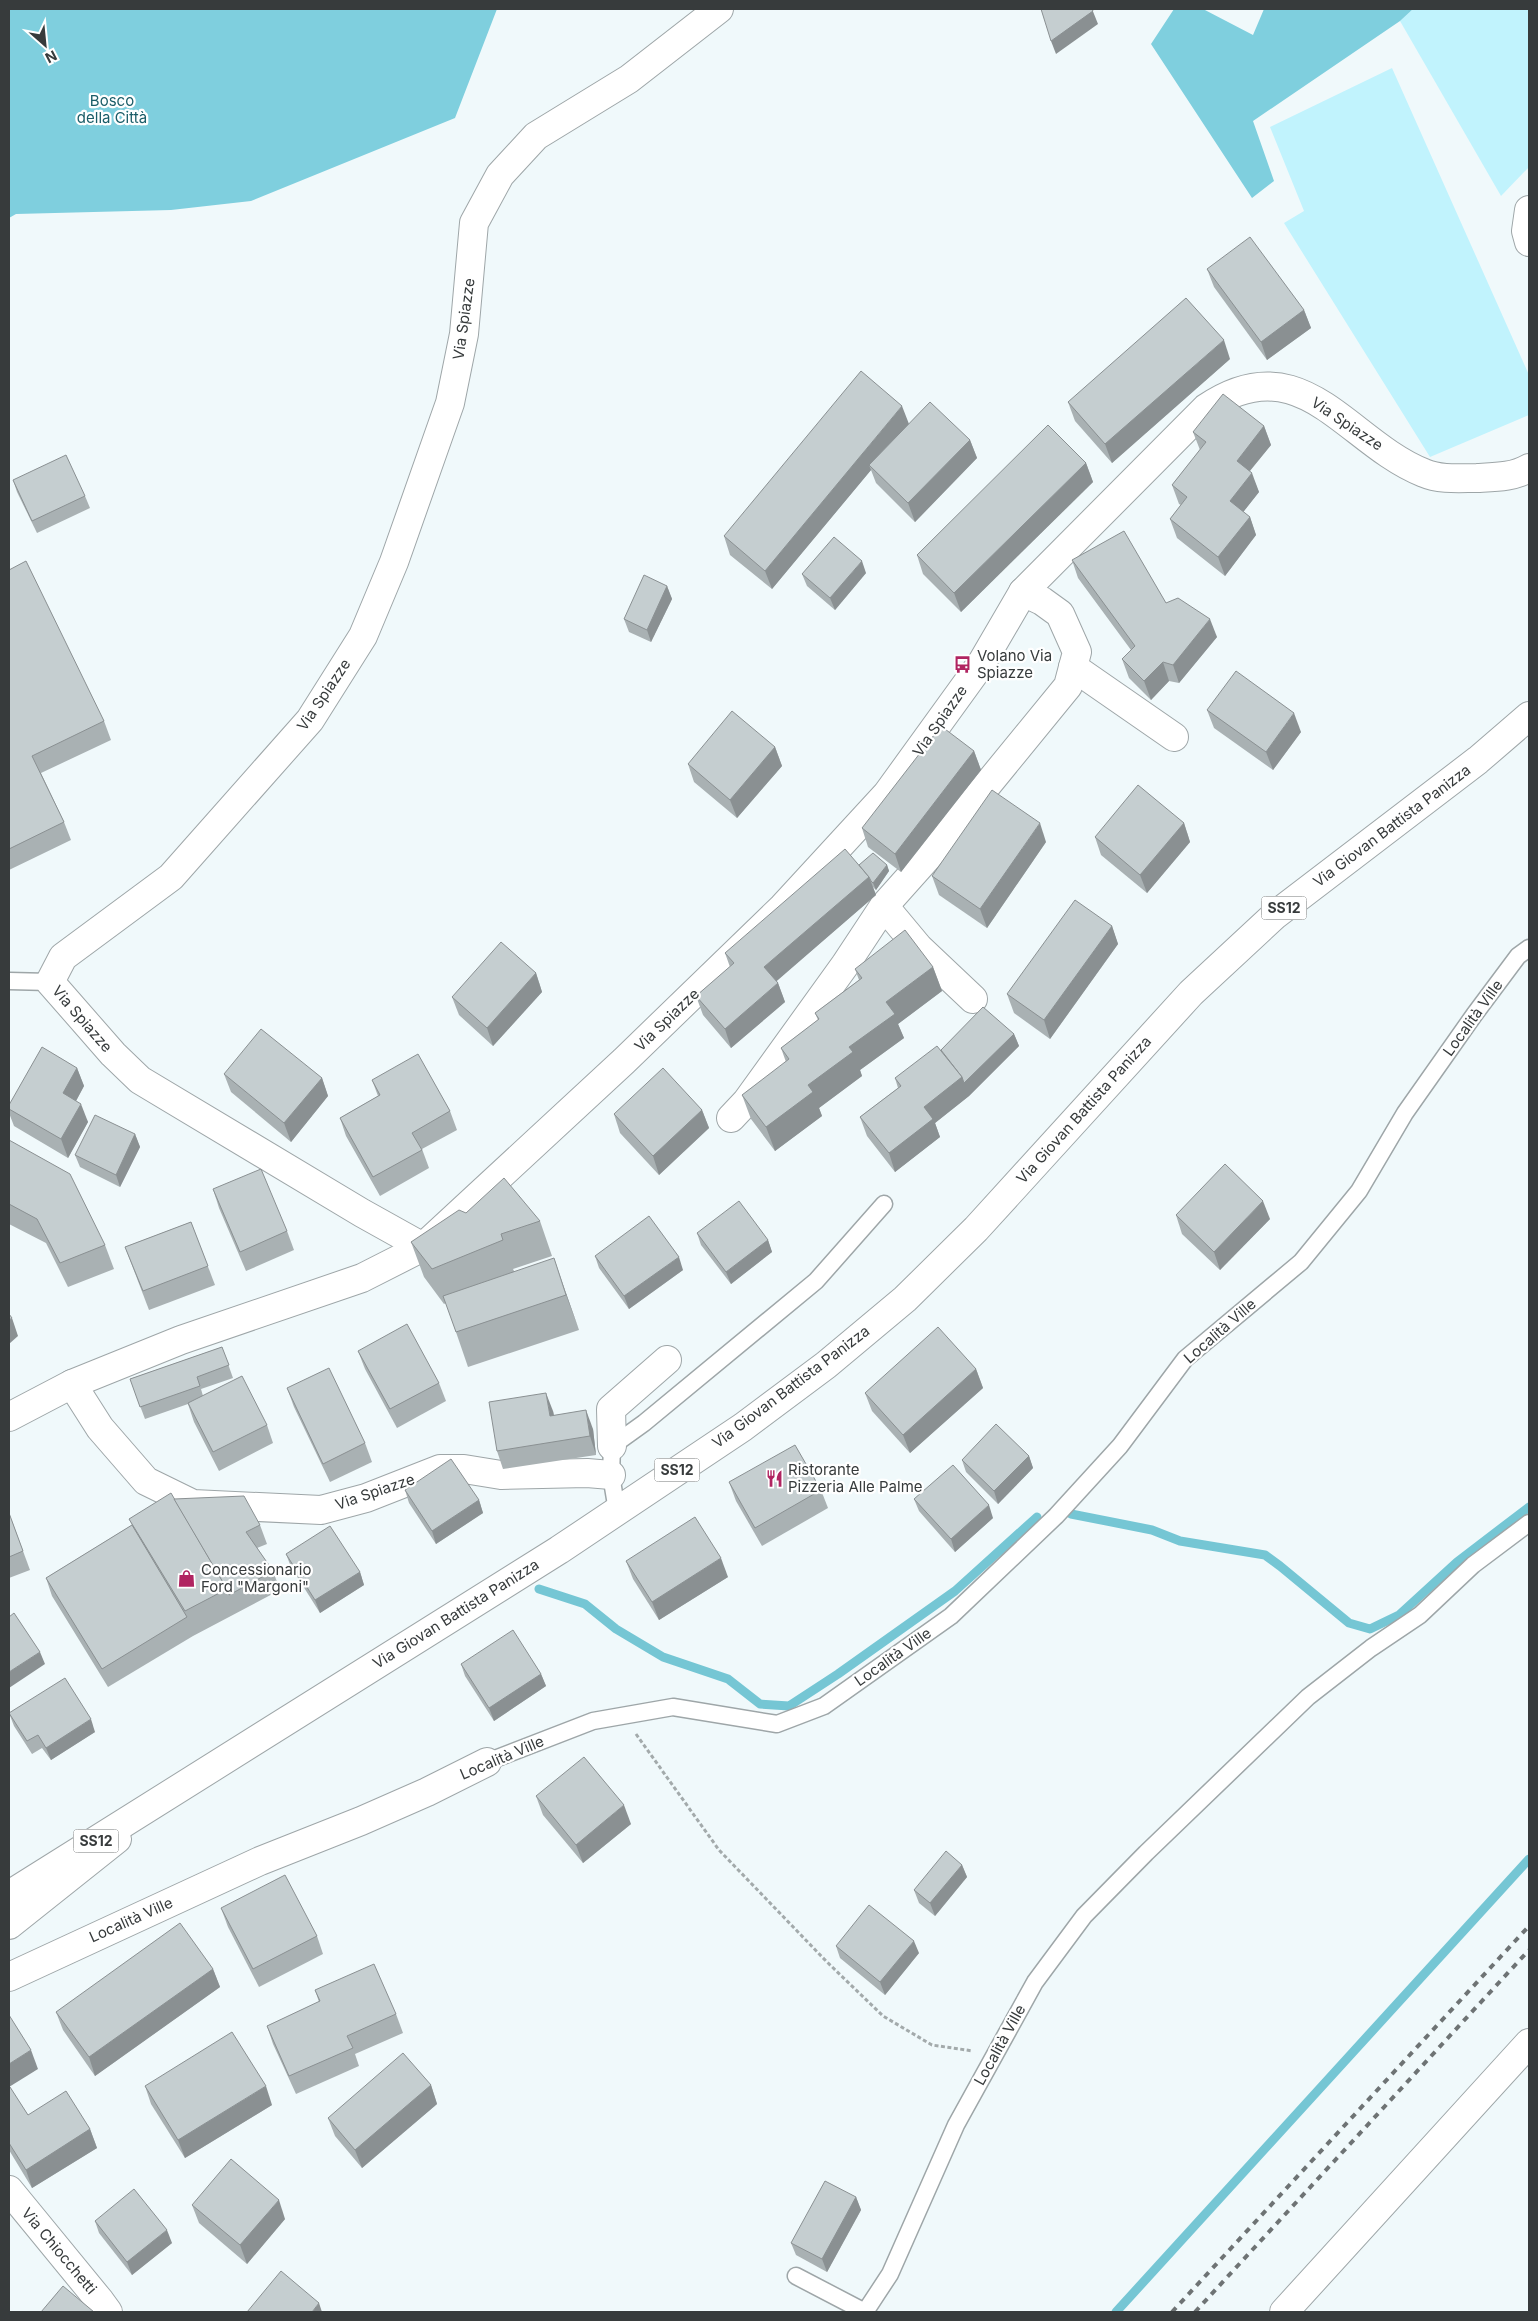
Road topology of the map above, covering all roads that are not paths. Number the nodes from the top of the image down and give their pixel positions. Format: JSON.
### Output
{"nodes":[{"id":1,"x":719,"y":9,"type":"edge"},
{"id":2,"x":1529,"y":210,"type":"edge"},
{"id":3,"x":1529,"y":242,"type":"edge"},
{"id":4,"x":1529,"y":468,"type":"edge"},
{"id":5,"x":1023,"y":592,"type":"junction"},
{"id":6,"x":1073,"y":667,"type":"junction"},
{"id":7,"x":1529,"y":716,"type":"edge"},
{"id":8,"x":1174,"y":737,"type":"dead end"},
{"id":9,"x":884,"y":906,"type":"junction"},
{"id":10,"x":1529,"y":948,"type":"edge"},
{"id":11,"x":9,"y":981,"type":"edge"},
{"id":12,"x":50,"y":982,"type":"junction"},
{"id":13,"x":973,"y":999,"type":"dead end"},
{"id":14,"x":731,"y":1118,"type":"dead end"},
{"id":15,"x":884,"y":1204,"type":"dead end"},
{"id":16,"x":423,"y":1247,"type":"junction"},
{"id":17,"x":667,"y":1360,"type":"dead end"},
{"id":18,"x":72,"y":1384,"type":"junction"},
{"id":19,"x":9,"y":1417,"type":"edge"},
{"id":20,"x":612,"y":1446,"type":"junction"},
{"id":21,"x":611,"y":1475,"type":"junction"},
{"id":22,"x":617,"y":1511,"type":"junction"},
{"id":23,"x":1529,"y":1523,"type":"edge"},
{"id":24,"x":487,"y":1762,"type":"joint"},
{"id":25,"x":183,"y":1787,"type":"junction"},
{"id":26,"x":9,"y":1895,"type":"edge"},
{"id":27,"x":9,"y":1925,"type":"edge"},
{"id":28,"x":9,"y":1977,"type":"edge"},
{"id":29,"x":1529,"y":2043,"type":"edge"},
{"id":30,"x":9,"y":2190,"type":"edge"},
{"id":31,"x":796,"y":2276,"type":"dead end"},
{"id":32,"x":108,"y":2312,"type":"edge"},
{"id":33,"x":865,"y":2312,"type":"edge"},
{"id":34,"x":1284,"y":2312,"type":"edge"}],
"edges":[{"from":1,"to":12,"type":"street","name":"Via Spiazze"},
{"from":2,"to":3,"type":"street"},
{"from":4,"to":5,"type":"street","name":"Via Spiazze"},
{"from":5,"to":6,"type":"street"},
{"from":5,"to":16,"type":"street","name":"Via Spiazze"},
{"from":6,"to":8,"type":"street"},
{"from":6,"to":9,"type":"street"},
{"from":7,"to":22,"type":"street","name":"Via Giovan Battista Panizza","number":"SS12"},
{"from":9,"to":13,"type":"street"},
{"from":9,"to":14,"type":"street"},
{"from":10,"to":24,"type":"lane","name":"Località Ville"},
{"from":11,"to":12,"type":"lane"},
{"from":12,"to":16,"type":"street","name":"Via Spiazze"},
{"from":15,"to":20,"type":"lane"},
{"from":16,"to":18,"type":"street","name":"Via Spiazze"},
{"from":17,"to":20,"type":"street"},
{"from":18,"to":19,"type":"street","name":"Via Spiazze"},
{"from":18,"to":21,"type":"street","name":"Via Spiazze"},
{"from":20,"to":21,"type":"lane"},
{"from":21,"to":22,"type":"lane"},
{"from":22,"to":25,"type":"street","name":"Via Giovan Battista Panizza","number":"SS12"},
{"from":23,"to":33,"type":"lane","name":"Località Ville"},
{"from":24,"to":28,"type":"street","name":"Località Ville"},
{"from":25,"to":26,"type":"street","name":"Via Giovan Battista Panizza","number":"SS12"},
{"from":25,"to":27,"type":"street"},
{"from":29,"to":34,"type":"street"},
{"from":30,"to":32,"type":"street","name":"Via Chiocchetti"},
{"from":31,"to":33,"type":"lane"}]}
